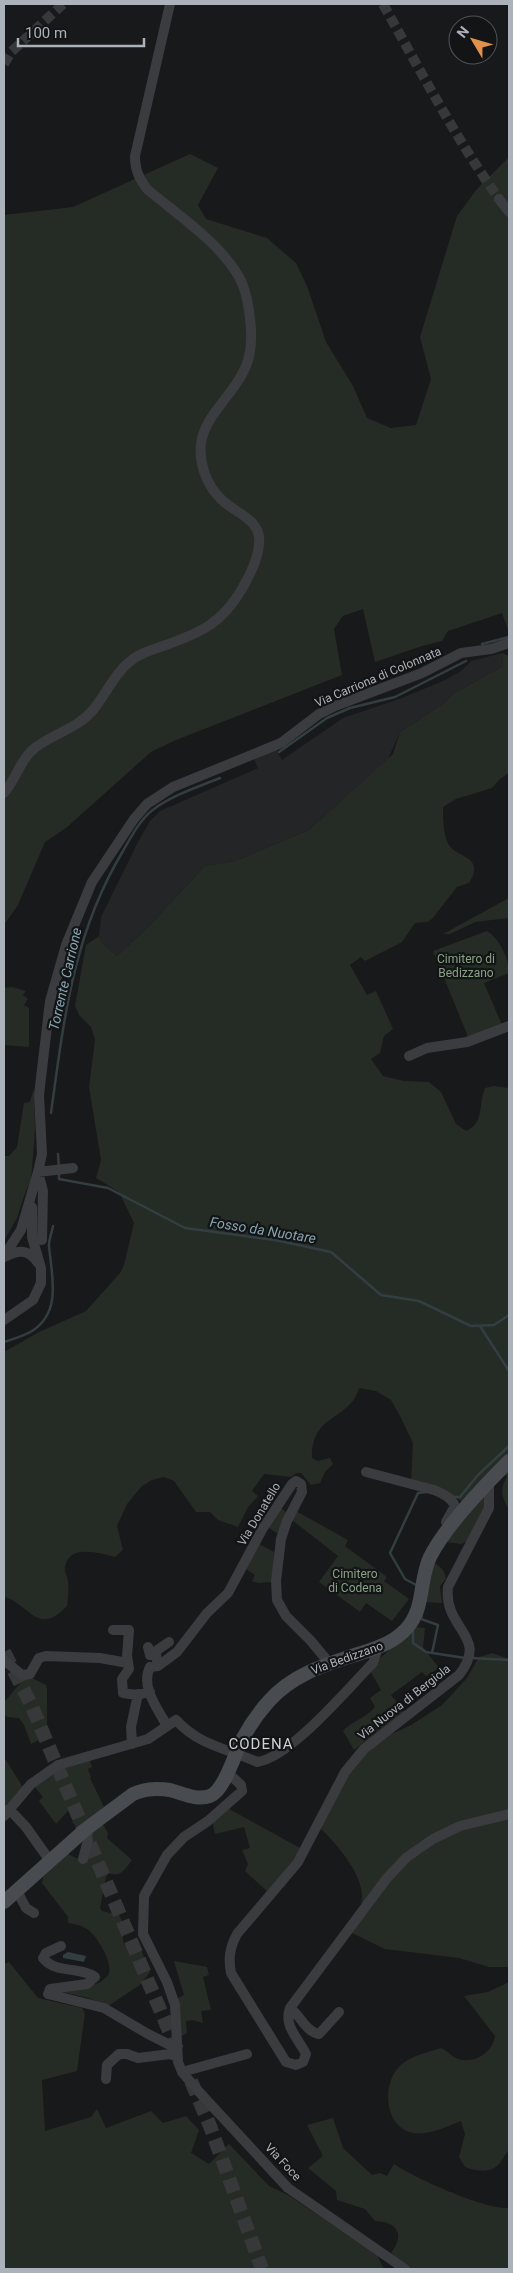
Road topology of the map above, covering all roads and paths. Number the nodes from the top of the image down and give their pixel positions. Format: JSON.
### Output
{"nodes":[{"id":1,"x":170,"y":4,"type":"edge"},
{"id":2,"x":499,"y":199,"type":"tunnel mouth"},
{"id":3,"x":509,"y":212,"type":"edge"},
{"id":4,"x":509,"y":643,"type":"edge"},
{"id":5,"x":4,"y":793,"type":"edge"},
{"id":6,"x":509,"y":1026,"type":"edge"},
{"id":7,"x":409,"y":1056,"type":"dead end"},
{"id":8,"x":73,"y":1168,"type":"dead end"},
{"id":9,"x":38,"y":1172,"type":"junction"},
{"id":10,"x":33,"y":1188,"type":"junction"},
{"id":11,"x":42,"y":1240,"type":"dead end"},
{"id":12,"x":4,"y":1256,"type":"edge"},
{"id":13,"x":41,"y":1268,"type":"junction"},
{"id":14,"x":4,"y":1320,"type":"edge"},
{"id":15,"x":509,"y":1462,"type":"edge"},
{"id":16,"x":366,"y":1472,"type":"dead end"},
{"id":17,"x":489,"y":1480,"type":"junction"},
{"id":18,"x":440,"y":1540,"type":"junction"},
{"id":19,"x":113,"y":1630,"type":"dead end"},
{"id":20,"x":169,"y":1642,"type":"dead end"},
{"id":21,"x":148,"y":1647,"type":"dead end"},
{"id":22,"x":378,"y":1648,"type":"junction"},
{"id":23,"x":156,"y":1654,"type":"junction"},
{"id":24,"x":4,"y":1660,"type":"edge"},
{"id":25,"x":128,"y":1663,"type":"junction"},
{"id":26,"x":330,"y":1664,"type":"junction"},
{"id":27,"x":158,"y":1666,"type":"junction"},
{"id":28,"x":150,"y":1692,"type":"junction"},
{"id":29,"x":138,"y":1694,"type":"junction"},
{"id":30,"x":172,"y":1723,"type":"junction"},
{"id":31,"x":132,"y":1744,"type":"junction"},
{"id":32,"x":236,"y":1751,"type":"junction"},
{"id":33,"x":228,"y":1773,"type":"junction"},
{"id":34,"x":6,"y":1812,"type":"edge"},
{"id":35,"x":509,"y":1814,"type":"edge"},
{"id":36,"x":86,"y":1830,"type":"junction"},
{"id":37,"x":82,"y":1859,"type":"dead end"},
{"id":38,"x":50,"y":1861,"type":"junction"},
{"id":39,"x":17,"y":1891,"type":"junction"},
{"id":40,"x":4,"y":1902,"type":"edge"},
{"id":41,"x":34,"y":1913,"type":"dead end"},
{"id":42,"x":61,"y":1946,"type":"dead end"},
{"id":43,"x":290,"y":2008,"type":"junction"},
{"id":44,"x":339,"y":2012,"type":"dead end"},
{"id":45,"x":177,"y":2052,"type":"junction"},
{"id":46,"x":246,"y":2054,"type":"dead end"},
{"id":47,"x":182,"y":2072,"type":"junction"},
{"id":48,"x":106,"y":2079,"type":"dead end"},
{"id":49,"x":405,"y":2269,"type":"edge"}],
"edges":[{"from":1,"to":5,"type":"street"},
{"from":2,"to":3,"type":"street"},
{"from":4,"to":9,"type":"street","name":"Via Carriona di Colonnata"},
{"from":6,"to":7,"type":"street"},
{"from":8,"to":9,"type":"street"},
{"from":9,"to":10,"type":"street","name":"Via Carriona di Colonnata"},
{"from":9,"to":11,"type":"street"},
{"from":10,"to":12,"type":"street","name":"Via Carriona di Colonnata"},
{"from":10,"to":13,"type":"street","name":"Via Carriona di Colonnata"},
{"from":12,"to":13,"type":"street","name":"Via Carriona di Colonnata"},
{"from":13,"to":14,"type":"street","name":"Via Carriona di Colonnata"},
{"from":15,"to":17,"type":"street","name":"Via Bedizzano"},
{"from":16,"to":18,"type":"street"},
{"from":17,"to":18,"type":"street","name":"Via Bedizzano"},
{"from":17,"to":43,"type":"street","name":"Via Nuova di Bergiola"},
{"from":18,"to":22,"type":"street","name":"Via Bedizzano"},
{"from":19,"to":25,"type":"street"},
{"from":20,"to":23,"type":"street"},
{"from":21,"to":23,"type":"street"},
{"from":22,"to":26,"type":"street","name":"Via Bedizzano"},
{"from":22,"to":32,"type":"street"},
{"from":23,"to":27,"type":"street"},
{"from":24,"to":25,"type":"street"},
{"from":25,"to":29,"type":"street"},
{"from":26,"to":27,"type":"street","name":"Via Donatello"},
{"from":26,"to":32,"type":"street","name":"Via Bedizzano"},
{"from":27,"to":28,"type":"street"},
{"from":28,"to":29,"type":"street"},
{"from":28,"to":30,"type":"street"},
{"from":29,"to":31,"type":"street"},
{"from":30,"to":31,"type":"street"},
{"from":30,"to":32,"type":"street"},
{"from":31,"to":34,"type":"street"},
{"from":32,"to":33,"type":"street","name":"Via Bedizzano"},
{"from":33,"to":36,"type":"street","name":"Via Bedizzano"},
{"from":33,"to":45,"type":"street"},
{"from":34,"to":38,"type":"street"},
{"from":35,"to":43,"type":"street"},
{"from":36,"to":37,"type":"street"},
{"from":36,"to":38,"type":"street"},
{"from":38,"to":39,"type":"street"},
{"from":39,"to":40,"type":"street"},
{"from":39,"to":41,"type":"street"},
{"from":42,"to":45,"type":"street"},
{"from":43,"to":44,"type":"street"},
{"from":45,"to":47,"type":"street"},
{"from":45,"to":48,"type":"street"},
{"from":46,"to":47,"type":"street"},
{"from":47,"to":49,"type":"street","name":"Via Foce"}]}
